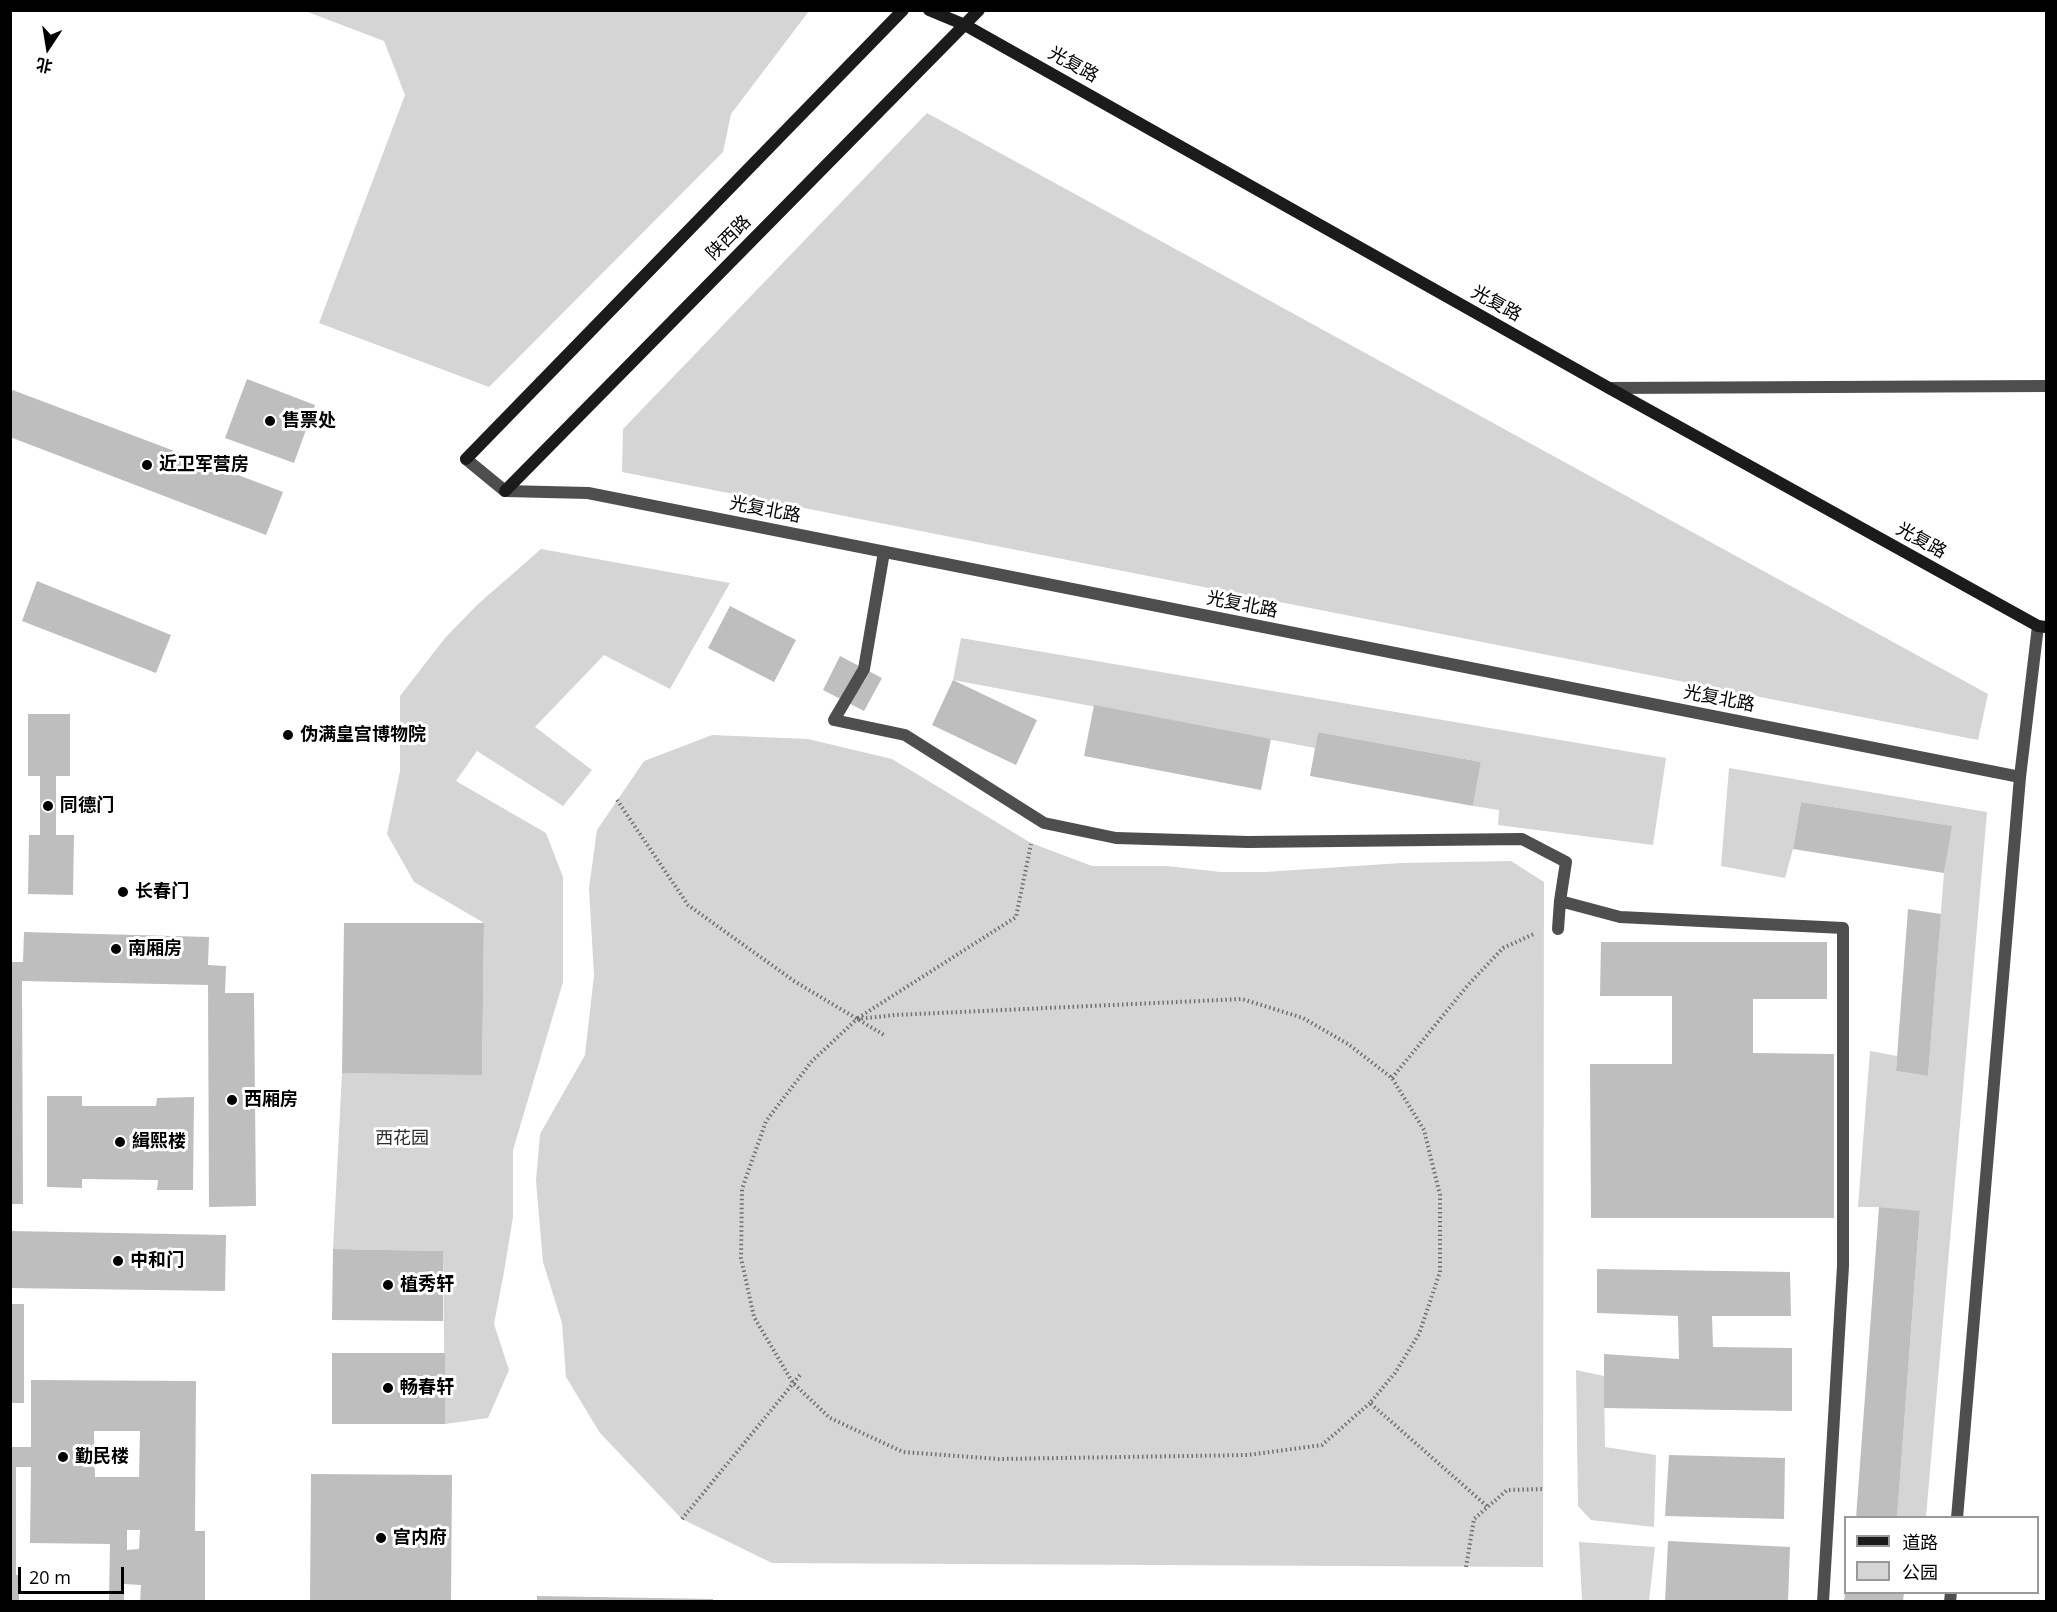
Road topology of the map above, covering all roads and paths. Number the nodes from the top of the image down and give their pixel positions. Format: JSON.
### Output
{"nodes":[{"id":1,"x":903,"y":10,"type":"edge"},
{"id":2,"x":929,"y":10,"type":"edge"},
{"id":3,"x":979,"y":10,"type":"edge"},
{"id":4,"x":964,"y":25,"type":"junction"},
{"id":5,"x":2046,"y":386,"type":"edge"},
{"id":6,"x":1609,"y":388,"type":"junction"},
{"id":7,"x":505,"y":490,"type":"junction"},
{"id":8,"x":884,"y":552,"type":"junction"},
{"id":9,"x":2042,"y":627,"type":"edge"},
{"id":10,"x":2020,"y":777,"type":"junction"},
{"id":11,"x":617,"y":800,"type":"dead end"},
{"id":12,"x":1031,"y":843,"type":"dead end"},
{"id":13,"x":1560,"y":901,"type":"junction"},
{"id":14,"x":1558,"y":929,"type":"joint"},
{"id":15,"x":856,"y":1019,"type":"junction"},
{"id":16,"x":884,"y":1035,"type":"dead end"},
{"id":17,"x":1392,"y":1078,"type":"junction"},
{"id":18,"x":800,"y":1375,"type":"dead end"},
{"id":19,"x":793,"y":1383,"type":"junction"},
{"id":20,"x":1370,"y":1403,"type":"junction"},
{"id":21,"x":1543,"y":1489,"type":"dead end"},
{"id":22,"x":1488,"y":1507,"type":"junction"},
{"id":23,"x":1957,"y":1516,"type":"edge"},
{"id":24,"x":682,"y":1519,"type":"dead end"},
{"id":25,"x":1466,"y":1567,"type":"dead end"},
{"id":26,"x":1823,"y":1602,"type":"edge"}],
"edges":[{"from":1,"to":7,"type":"street","name":"陕西路"},
{"from":2,"to":4,"type":"street","name":"光复路"},
{"from":3,"to":4,"type":"street","name":"陕西路"},
{"from":4,"to":6,"type":"street","name":"光复路"},
{"from":4,"to":7,"type":"street","name":"陕西路"},
{"from":5,"to":6,"type":"street"},
{"from":6,"to":9,"type":"street","name":"光复路"},
{"from":7,"to":8,"type":"street","name":"光复北路"},
{"from":8,"to":10,"type":"street","name":"光复北路"},
{"from":8,"to":13,"type":"street"},
{"from":9,"to":10,"type":"street"},
{"from":10,"to":23,"type":"street"},
{"from":11,"to":15,"type":"path"},
{"from":12,"to":15,"type":"path"},
{"from":13,"to":14,"type":"street"},
{"from":13,"to":26,"type":"street"},
{"from":14,"to":17,"type":"path"},
{"from":15,"to":16,"type":"path"},
{"from":15,"to":17,"type":"path"},
{"from":15,"to":19,"type":"path"},
{"from":17,"to":20,"type":"path"},
{"from":18,"to":19,"type":"path"},
{"from":19,"to":20,"type":"path"},
{"from":19,"to":24,"type":"path"},
{"from":20,"to":22,"type":"path"},
{"from":21,"to":22,"type":"path"},
{"from":22,"to":25,"type":"path"}]}
